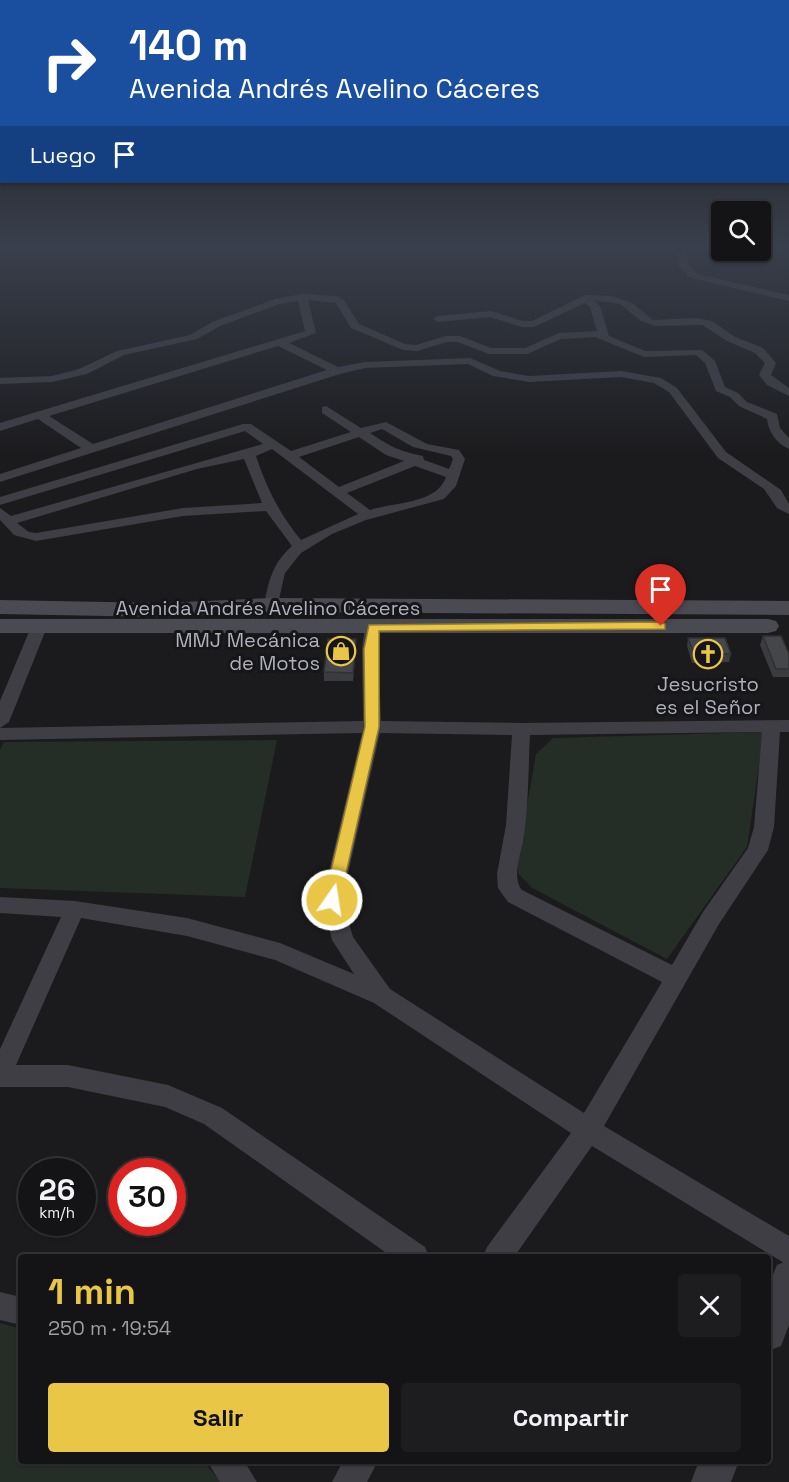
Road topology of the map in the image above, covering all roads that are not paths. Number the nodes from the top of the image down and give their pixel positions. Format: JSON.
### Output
{"nodes":[{"id":1,"x":237,"y":316,"type":"edge"},
{"id":2,"x":307,"y":316,"type":"edge"},
{"id":3,"x":349,"y":316,"type":"edge"},
{"id":4,"x":468,"y":316,"type":"edge"},
{"id":5,"x":498,"y":316,"type":"edge"},
{"id":6,"x":550,"y":316,"type":"edge"},
{"id":7,"x":598,"y":316,"type":"edge"},
{"id":8,"x":642,"y":316,"type":"edge"},
{"id":9,"x":438,"y":319,"type":"dead end"},
{"id":10,"x":604,"y":336,"type":"junction"},
{"id":11,"x":282,"y":344,"type":"junction"},
{"id":12,"x":337,"y":371,"type":"junction"},
{"id":13,"x":0,"y":381,"type":"edge"},
{"id":14,"x":789,"y":393,"type":"edge"},
{"id":15,"x":326,"y":410,"type":"dead end"},
{"id":16,"x":39,"y":415,"type":"junction"},
{"id":17,"x":0,"y":427,"type":"edge"},
{"id":18,"x":359,"y":431,"type":"junction"},
{"id":19,"x":271,"y":445,"type":"junction"},
{"id":20,"x":789,"y":445,"type":"edge"},
{"id":21,"x":93,"y":450,"type":"junction"},
{"id":22,"x":432,"y":450,"type":"junction"},
{"id":23,"x":249,"y":454,"type":"junction"},
{"id":24,"x":290,"y":456,"type":"junction"},
{"id":25,"x":414,"y":463,"type":"junction"},
{"id":26,"x":452,"y":475,"type":"junction"},
{"id":27,"x":0,"y":478,"type":"edge"},
{"id":28,"x":339,"y":491,"type":"junction"},
{"id":29,"x":0,"y":501,"type":"edge"},
{"id":30,"x":270,"y":507,"type":"junction"},
{"id":31,"x":789,"y":510,"type":"edge"},
{"id":32,"x":369,"y":516,"type":"junction"},
{"id":33,"x":8,"y":521,"type":"edge"},
{"id":34,"x":0,"y":534,"type":"edge"},
{"id":35,"x":300,"y":547,"type":"junction"},
{"id":36,"x":272,"y":606,"type":"junction"},
{"id":37,"x":0,"y":607,"type":"edge"},
{"id":38,"x":789,"y":608,"type":"edge"},
{"id":39,"x":594,"y":617,"type":"junction"},
{"id":40,"x":157,"y":619,"type":"junction"},
{"id":41,"x":0,"y":626,"type":"edge"},
{"id":42,"x":789,"y":626,"type":"edge"},
{"id":43,"x":39,"y":627,"type":"junction"},
{"id":44,"x":373,"y":627,"type":"junction"},
{"id":45,"x":0,"y":722,"type":"edge"},
{"id":46,"x":780,"y":726,"type":"edge"},
{"id":47,"x":372,"y":727,"type":"junction"},
{"id":48,"x":521,"y":729,"type":"junction"},
{"id":49,"x":0,"y":734,"type":"edge"},
{"id":50,"x":0,"y":905,"type":"edge"},
{"id":51,"x":75,"y":909,"type":"junction"},
{"id":52,"x":676,"y":978,"type":"junction"},
{"id":53,"x":381,"y":996,"type":"junction"},
{"id":54,"x":0,"y":1076,"type":"edge"},
{"id":55,"x":588,"y":1130,"type":"junction"},
{"id":56,"x":789,"y":1252,"type":"edge"},
{"id":57,"x":411,"y":1254,"type":"edge"},
{"id":58,"x":499,"y":1254,"type":"edge"},
{"id":59,"x":789,"y":1277,"type":"edge"},
{"id":60,"x":0,"y":1306,"type":"edge"},
{"id":61,"x":18,"y":1310,"type":"edge"},
{"id":62,"x":771,"y":1324,"type":"edge"},
{"id":63,"x":226,"y":1464,"type":"edge"},
{"id":64,"x":360,"y":1464,"type":"edge"},
{"id":65,"x":241,"y":1482,"type":"edge"},
{"id":66,"x":348,"y":1482,"type":"edge"}],
"edges":[{"from":1,"to":13,"type":"street"},
{"from":2,"to":11,"type":"street"},
{"from":3,"to":10,"type":"street"},
{"from":4,"to":9,"type":"street"},
{"from":5,"to":6,"type":"street"},
{"from":7,"to":10,"type":"street"},
{"from":8,"to":14,"type":"street"},
{"from":10,"to":20,"type":"street"},
{"from":11,"to":12,"type":"street"},
{"from":11,"to":16,"type":"street"},
{"from":12,"to":21,"type":"street"},
{"from":12,"to":31,"type":"street"},
{"from":15,"to":18,"type":"street"},
{"from":16,"to":17,"type":"street"},
{"from":16,"to":21,"type":"street"},
{"from":18,"to":22,"type":"street"},
{"from":18,"to":24,"type":"street"},
{"from":18,"to":25,"type":"street"},
{"from":19,"to":23,"type":"street"},
{"from":19,"to":24,"type":"street"},
{"from":19,"to":29,"type":"street"},
{"from":21,"to":27,"type":"street"},
{"from":22,"to":25,"type":"street"},
{"from":22,"to":26,"type":"street"},
{"from":23,"to":30,"type":"street"},
{"from":23,"to":33,"type":"street"},
{"from":24,"to":28,"type":"street"},
{"from":25,"to":26,"type":"street"},
{"from":25,"to":28,"type":"street"},
{"from":26,"to":32,"type":"street"},
{"from":28,"to":32,"type":"street"},
{"from":30,"to":33,"type":"street"},
{"from":30,"to":35,"type":"street"},
{"from":32,"to":35,"type":"street"},
{"from":33,"to":34,"type":"street"},
{"from":35,"to":36,"type":"street"},
{"from":36,"to":39,"type":"main road","name":"Avenida Andrés Avelino Cáceres"},
{"from":36,"to":40,"type":"main road","name":"Avenida Andrés Avelino Cáceres"},
{"from":37,"to":40,"type":"main road","name":"Avenida Andrés Avelino Cáceres"},
{"from":38,"to":39,"type":"main road","name":"Avenida Andrés Avelino Cáceres"},
{"from":39,"to":42,"type":"main road","name":"Avenida Andrés Avelino Cáceres"},
{"from":39,"to":44,"type":"main road","name":"Avenida Andrés Avelino Cáceres"},
{"from":40,"to":43,"type":"main road","name":"Avenida Andrés Avelino Cáceres"},
{"from":40,"to":44,"type":"main road","name":"Avenida Andrés Avelino Cáceres"},
{"from":41,"to":43,"type":"main road","name":"Avenida Andrés Avelino Cáceres"},
{"from":43,"to":45,"type":"street"},
{"from":44,"to":47,"type":"street"},
{"from":46,"to":48,"type":"street"},
{"from":46,"to":52,"type":"street"},
{"from":47,"to":48,"type":"street"},
{"from":47,"to":49,"type":"street"},
{"from":47,"to":53,"type":"street"},
{"from":48,"to":52,"type":"street"},
{"from":50,"to":51,"type":"street"},
{"from":51,"to":53,"type":"street"},
{"from":51,"to":54,"type":"street"},
{"from":52,"to":55,"type":"street"},
{"from":53,"to":55,"type":"street"},
{"from":54,"to":57,"type":"street"},
{"from":55,"to":56,"type":"street"},
{"from":55,"to":58,"type":"street"},
{"from":59,"to":62,"type":"street"},
{"from":60,"to":61,"type":"street"},
{"from":63,"to":65,"type":"street"},
{"from":64,"to":66,"type":"street"}]}
